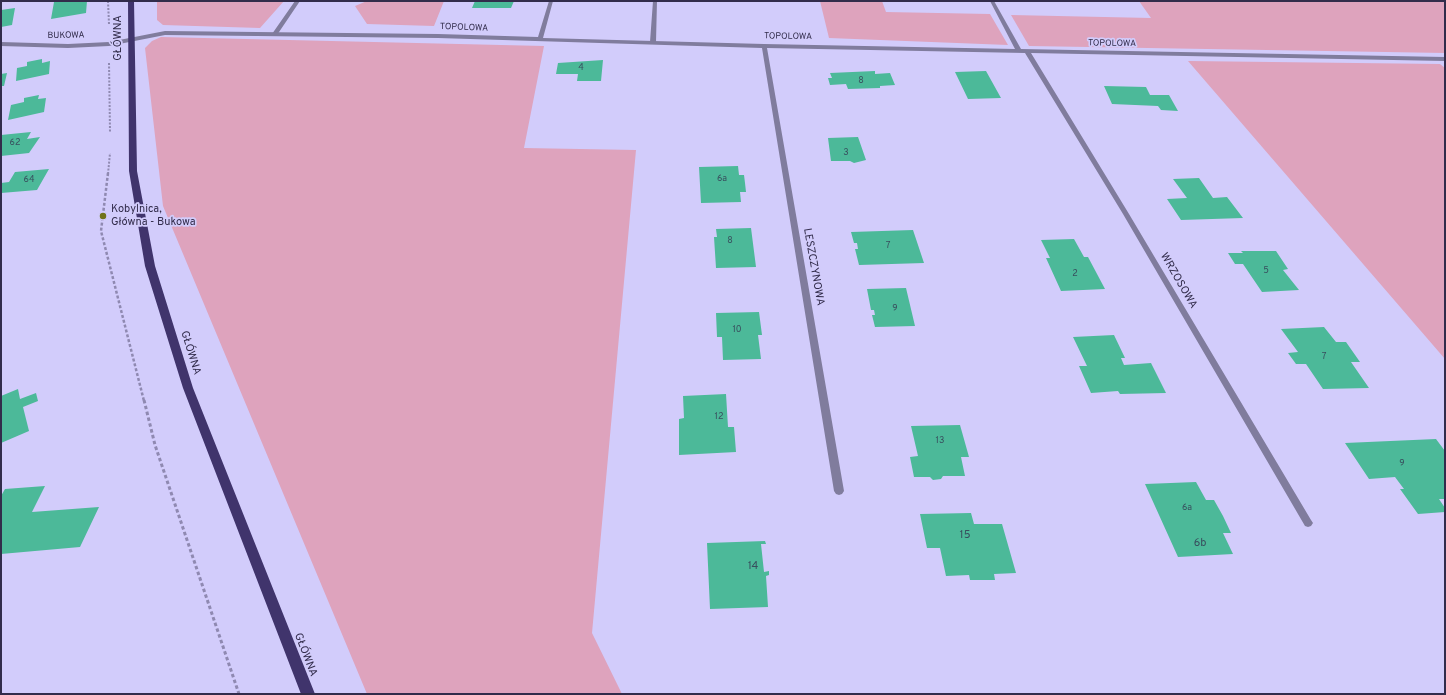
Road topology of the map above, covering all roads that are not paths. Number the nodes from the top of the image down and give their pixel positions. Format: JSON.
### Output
{"nodes":[{"id":1,"x":131,"y":1,"type":"edge"},
{"id":2,"x":298,"y":1,"type":"edge"},
{"id":3,"x":551,"y":1,"type":"edge"},
{"id":4,"x":655,"y":1,"type":"edge"},
{"id":5,"x":992,"y":1,"type":"edge"},
{"id":6,"x":275,"y":34,"type":"junction"},
{"id":7,"x":130,"y":39,"type":"junction"},
{"id":8,"x":540,"y":39,"type":"junction"},
{"id":9,"x":653,"y":42,"type":"junction"},
{"id":10,"x":1,"y":44,"type":"edge"},
{"id":11,"x":764,"y":46,"type":"junction"},
{"id":12,"x":1023,"y":51,"type":"junction"},
{"id":13,"x":1445,"y":59,"type":"edge"},
{"id":14,"x":839,"y":492,"type":"dead end"},
{"id":15,"x":1308,"y":523,"type":"dead end"},
{"id":16,"x":308,"y":694,"type":"edge"}],
"edges":[{"from":1,"to":7,"type":"main road","name":"GŁÓWNA"},
{"from":2,"to":6,"type":"street"},
{"from":3,"to":8,"type":"street"},
{"from":4,"to":9,"type":"street"},
{"from":5,"to":12,"type":"street","name":"WRZOSOWA"},
{"from":6,"to":7,"type":"street","name":"TOPOLOWA"},
{"from":6,"to":8,"type":"street","name":"TOPOLOWA"},
{"from":7,"to":10,"type":"street","name":"BUKOWA"},
{"from":7,"to":16,"type":"main road","name":"GŁÓWNA"},
{"from":8,"to":9,"type":"street","name":"TOPOLOWA"},
{"from":9,"to":11,"type":"street","name":"TOPOLOWA"},
{"from":11,"to":12,"type":"street","name":"TOPOLOWA"},
{"from":11,"to":14,"type":"street","name":"LESZCZYNOWA"},
{"from":12,"to":13,"type":"street","name":"TOPOLOWA"},
{"from":12,"to":15,"type":"street","name":"WRZOSOWA"}]}
